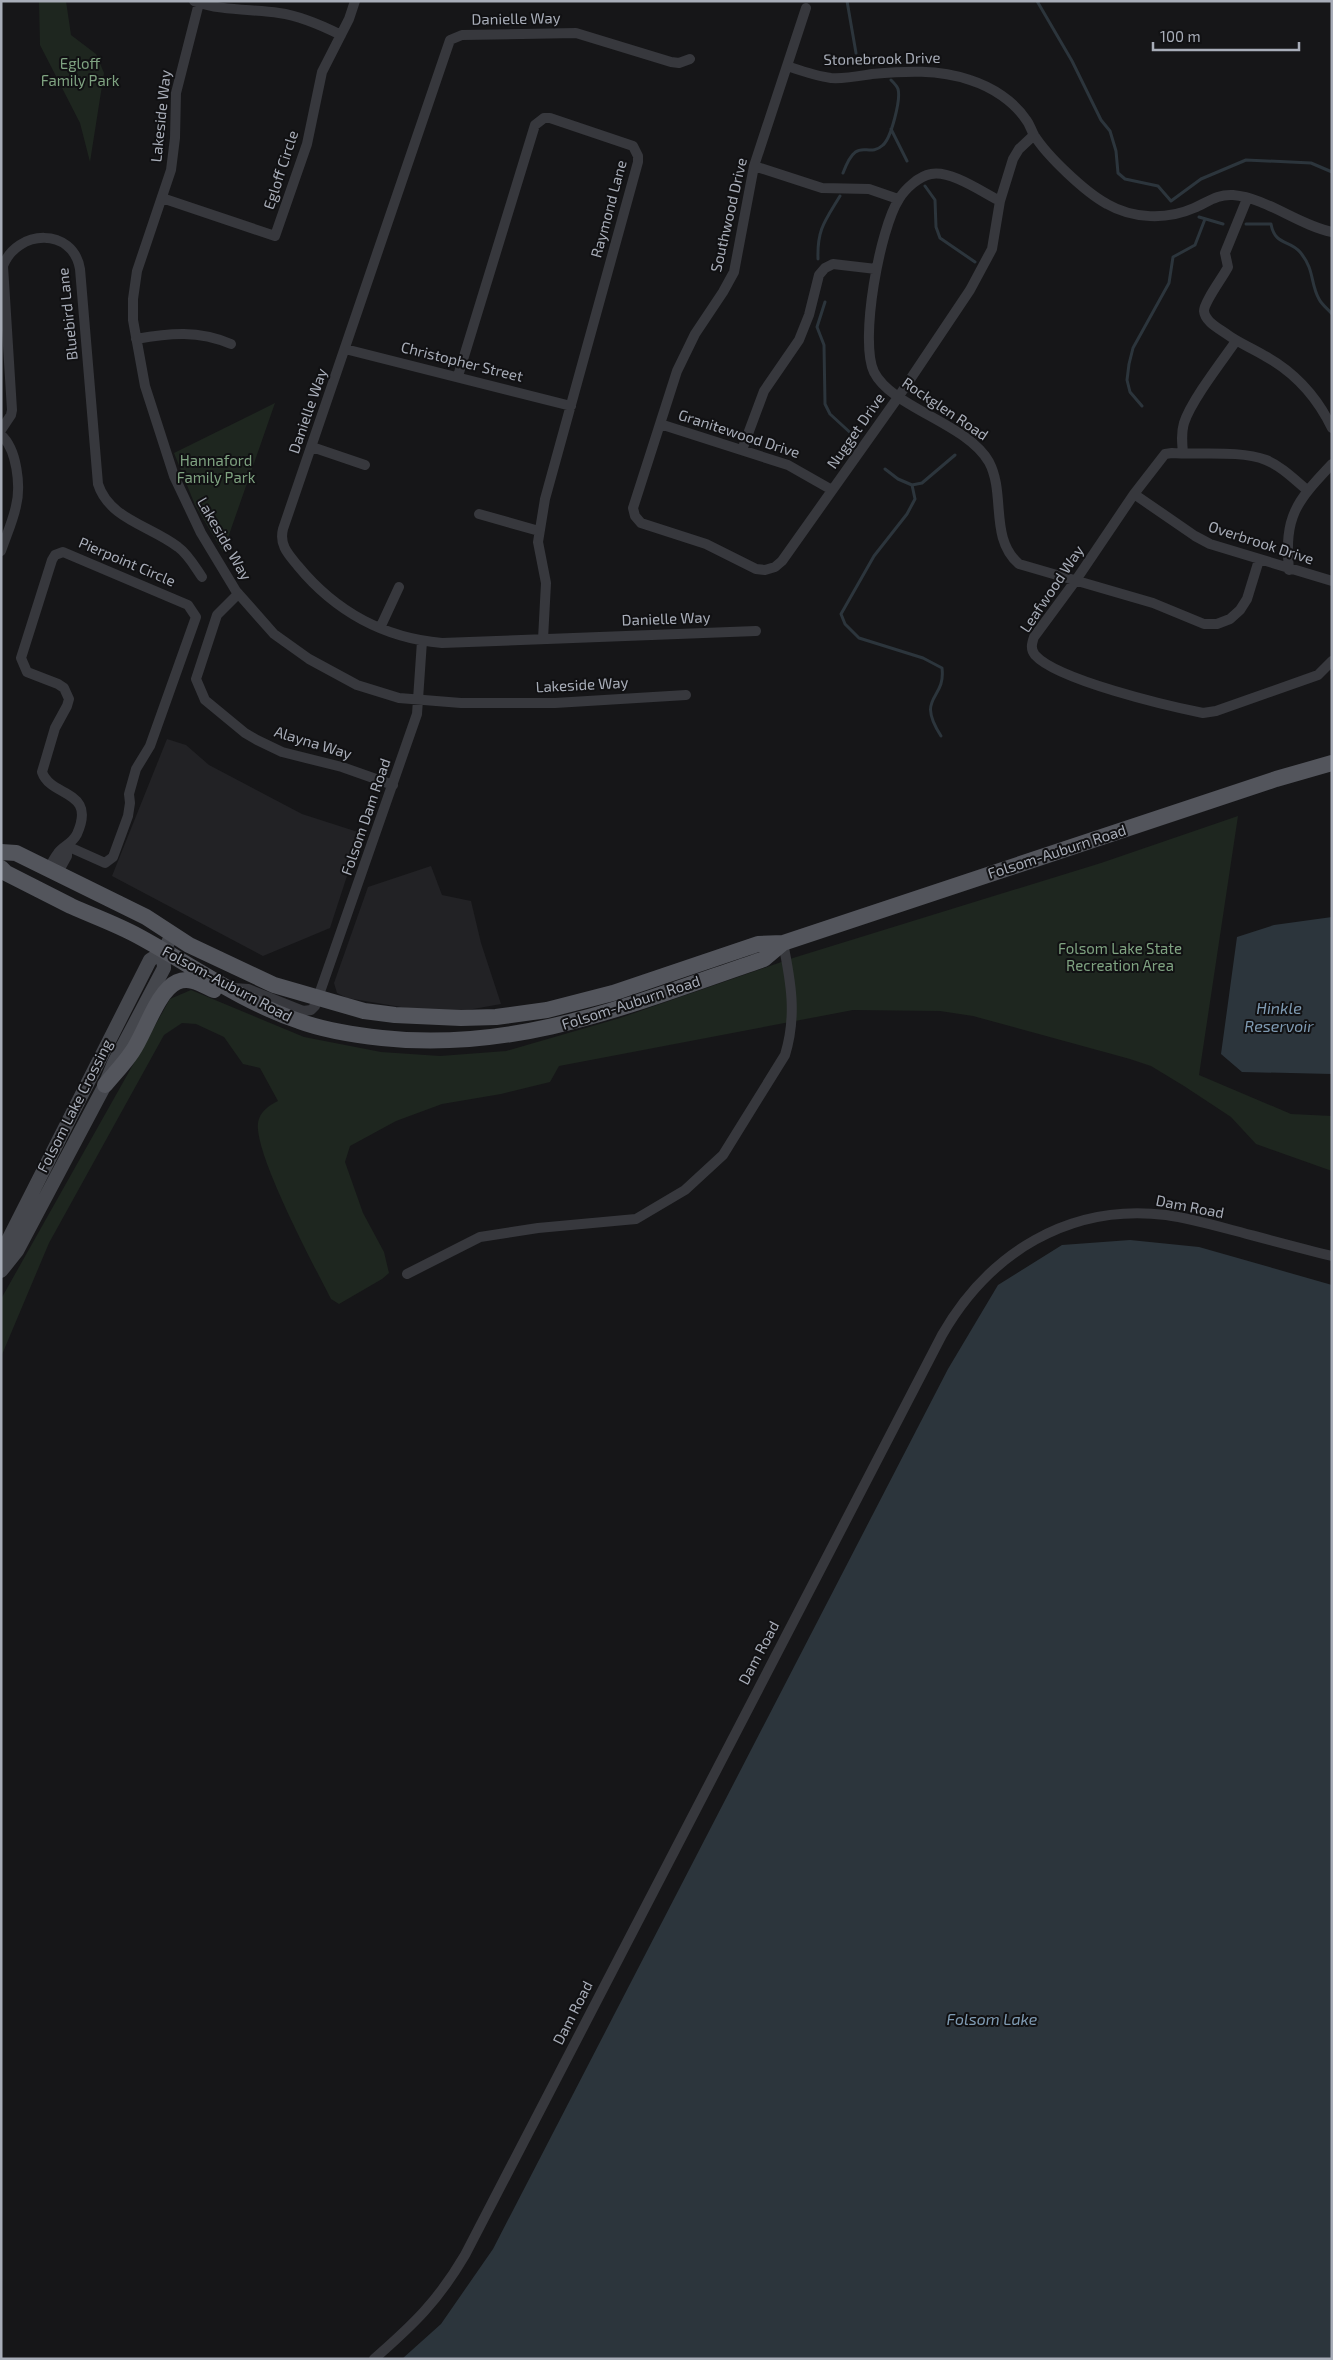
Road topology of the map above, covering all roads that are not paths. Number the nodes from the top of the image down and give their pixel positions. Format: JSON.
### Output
{"nodes":[{"id":1,"x":355,"y":1,"type":"edge"},
{"id":2,"x":197,"y":2,"type":"edge"},
{"id":3,"x":806,"y":8,"type":"dead end"},
{"id":4,"x":341,"y":36,"type":"junction"},
{"id":5,"x":690,"y":59,"type":"dead end"},
{"id":6,"x":788,"y":66,"type":"junction"},
{"id":7,"x":1034,"y":135,"type":"junction"},
{"id":8,"x":754,"y":166,"type":"junction"},
{"id":9,"x":162,"y":198,"type":"junction"},
{"id":10,"x":898,"y":199,"type":"junction"},
{"id":11,"x":1247,"y":199,"type":"junction"},
{"id":12,"x":1000,"y":201,"type":"junction"},
{"id":13,"x":1332,"y":232,"type":"edge"},
{"id":14,"x":876,"y":269,"type":"junction"},
{"id":15,"x":136,"y":339,"type":"junction"},
{"id":16,"x":1236,"y":341,"type":"junction"},
{"id":17,"x":231,"y":344,"type":"dead end"},
{"id":18,"x":345,"y":349,"type":"junction"},
{"id":19,"x":458,"y":376,"type":"junction"},
{"id":20,"x":899,"y":396,"type":"junction"},
{"id":21,"x":570,"y":406,"type":"junction"},
{"id":22,"x":660,"y":424,"type":"junction"},
{"id":23,"x":1332,"y":428,"type":"edge"},
{"id":24,"x":1,"y":430,"type":"edge"},
{"id":25,"x":1,"y":435,"type":"edge"},
{"id":26,"x":312,"y":447,"type":"junction"},
{"id":27,"x":742,"y":450,"type":"junction"},
{"id":28,"x":1183,"y":453,"type":"junction"},
{"id":29,"x":1332,"y":464,"type":"edge"},
{"id":30,"x":366,"y":465,"type":"dead end"},
{"id":31,"x":832,"y":490,"type":"junction"},
{"id":32,"x":1307,"y":490,"type":"junction"},
{"id":33,"x":1134,"y":494,"type":"junction"},
{"id":34,"x":634,"y":505,"type":"joint"},
{"id":35,"x":479,"y":514,"type":"dead end"},
{"id":36,"x":539,"y":531,"type":"junction"},
{"id":37,"x":1,"y":551,"type":"edge"},
{"id":38,"x":1259,"y":560,"type":"junction"},
{"id":39,"x":1290,"y":570,"type":"junction"},
{"id":40,"x":202,"y":578,"type":"dead end"},
{"id":41,"x":1076,"y":580,"type":"junction"},
{"id":42,"x":1332,"y":582,"type":"edge"},
{"id":43,"x":399,"y":587,"type":"dead end"},
{"id":44,"x":238,"y":594,"type":"junction"},
{"id":45,"x":380,"y":628,"type":"junction"},
{"id":46,"x":756,"y":631,"type":"dead end"},
{"id":47,"x":543,"y":639,"type":"junction"},
{"id":48,"x":422,"y":641,"type":"junction"},
{"id":49,"x":1332,"y":661,"type":"edge"},
{"id":50,"x":686,"y":695,"type":"dead end"},
{"id":51,"x":418,"y":701,"type":"junction"},
{"id":52,"x":1332,"y":763,"type":"edge"},
{"id":53,"x":393,"y":785,"type":"junction"},
{"id":54,"x":67,"y":846,"type":"junction"},
{"id":55,"x":1,"y":852,"type":"edge"},
{"id":56,"x":1,"y":868,"type":"edge"},
{"id":57,"x":52,"y":872,"type":"junction"},
{"id":58,"x":172,"y":935,"type":"junction"},
{"id":59,"x":783,"y":943,"type":"junction"},
{"id":60,"x":163,"y":952,"type":"junction"},
{"id":61,"x":229,"y":987,"type":"junction"},
{"id":62,"x":318,"y":1000,"type":"junction"},
{"id":63,"x":256,"y":1002,"type":"junction"},
{"id":64,"x":105,"y":1086,"type":"junction"},
{"id":65,"x":1,"y":1254,"type":"edge"},
{"id":66,"x":1332,"y":1256,"type":"edge"},
{"id":67,"x":1,"y":1271,"type":"edge"},
{"id":68,"x":407,"y":1274,"type":"dead end"},
{"id":69,"x":374,"y":2359,"type":"edge"}],
"edges":[{"from":1,"to":4,"type":"street","name":"Egloff Circle"},
{"from":2,"to":4,"type":"street"},
{"from":2,"to":9,"type":"street","name":"Lakeside Way"},
{"from":3,"to":6,"type":"street","name":"Southwood Drive"},
{"from":4,"to":9,"type":"street","name":"Egloff Circle"},
{"from":5,"to":18,"type":"street","name":"Danielle Way"},
{"from":6,"to":7,"type":"street","name":"Stonebrook Drive"},
{"from":6,"to":8,"type":"street","name":"Southwood Drive"},
{"from":7,"to":11,"type":"street","name":"Stonebrook Drive"},
{"from":7,"to":12,"type":"street","name":"Nugget Drive"},
{"from":8,"to":10,"type":"street"},
{"from":8,"to":22,"type":"street","name":"Southwood Drive"},
{"from":9,"to":15,"type":"street","name":"Lakeside Way"},
{"from":10,"to":12,"type":"street","name":"Rockglen Road"},
{"from":10,"to":14,"type":"street","name":"Rockglen Road"},
{"from":11,"to":13,"type":"street","name":"Stonebrook Drive"},
{"from":11,"to":16,"type":"street"},
{"from":12,"to":20,"type":"street","name":"Nugget Drive"},
{"from":14,"to":20,"type":"street","name":"Rockglen Road"},
{"from":14,"to":27,"type":"street"},
{"from":15,"to":17,"type":"street"},
{"from":15,"to":44,"type":"street","name":"Lakeside Way"},
{"from":16,"to":23,"type":"street"},
{"from":16,"to":28,"type":"street"},
{"from":18,"to":19,"type":"street","name":"Christopher Street"},
{"from":18,"to":26,"type":"street","name":"Danielle Way"},
{"from":19,"to":21,"type":"street","name":"Christopher Street"},
{"from":19,"to":21,"type":"street","name":"Raymond Lane"},
{"from":20,"to":31,"type":"street","name":"Nugget Drive"},
{"from":20,"to":41,"type":"street","name":"Rockglen Road"},
{"from":21,"to":36,"type":"street","name":"Raymond Lane"},
{"from":22,"to":27,"type":"street","name":"Granitewood Drive"},
{"from":22,"to":34,"type":"street","name":"Southwood Drive"},
{"from":24,"to":40,"type":"street","name":"Bluebird Lane"},
{"from":25,"to":37,"type":"street"},
{"from":26,"to":30,"type":"street"},
{"from":26,"to":45,"type":"street","name":"Danielle Way"},
{"from":27,"to":31,"type":"street","name":"Granitewood Drive"},
{"from":28,"to":32,"type":"street","name":"Leafwood Way"},
{"from":28,"to":33,"type":"street","name":"Leafwood Way"},
{"from":29,"to":32,"type":"street"},
{"from":31,"to":34,"type":"street","name":"Nugget Drive"},
{"from":32,"to":39,"type":"street"},
{"from":33,"to":38,"type":"street","name":"Overbrook Drive"},
{"from":33,"to":41,"type":"street","name":"Leafwood Way"},
{"from":35,"to":36,"type":"street"},
{"from":36,"to":47,"type":"street","name":"Raymond Lane"},
{"from":38,"to":39,"type":"street","name":"Overbrook Drive"},
{"from":38,"to":41,"type":"street","name":"Rockglen Road"},
{"from":39,"to":42,"type":"street","name":"Overbrook Drive"},
{"from":41,"to":49,"type":"street","name":"Leafwood Way"},
{"from":43,"to":45,"type":"street"},
{"from":44,"to":51,"type":"street","name":"Lakeside Way"},
{"from":44,"to":53,"type":"street","name":"Alayna Way"},
{"from":45,"to":48,"type":"street","name":"Danielle Way"},
{"from":46,"to":47,"type":"street","name":"Danielle Way"},
{"from":47,"to":48,"type":"street","name":"Danielle Way"},
{"from":48,"to":51,"type":"street","name":"Folsom Dam Road"},
{"from":50,"to":51,"type":"street","name":"Lakeside Way"},
{"from":51,"to":53,"type":"street","name":"Folsom Dam Road"},
{"from":52,"to":59,"type":"main road","name":"Folsom-Auburn Road"},
{"from":53,"to":62,"type":"street","name":"Folsom Dam Road"},
{"from":54,"to":54,"type":"street","name":"Pierpoint Circle"},
{"from":54,"to":57,"type":"street","name":"Pierpoint Circle"},
{"from":55,"to":57,"type":"main road","name":"Folsom-Auburn Road"},
{"from":56,"to":60,"type":"main road","name":"Folsom-Auburn Road"},
{"from":57,"to":58,"type":"main road","name":"Folsom-Auburn Road"},
{"from":58,"to":60,"type":"main road","name":"Folsom Lake Crossing"},
{"from":58,"to":62,"type":"main road","name":"Folsom-Auburn Road"},
{"from":59,"to":62,"type":"main road","name":"Folsom-Auburn Road"},
{"from":59,"to":63,"type":"main road","name":"Folsom-Auburn Road"},
{"from":59,"to":68,"type":"street"},
{"from":60,"to":61,"type":"main road","name":"Folsom-Auburn Road"},
{"from":60,"to":64,"type":"main road","name":"Folsom Lake Crossing"},
{"from":60,"to":65,"type":"main road","name":"Folsom Lake Crossing"},
{"from":61,"to":62,"type":"street"},
{"from":61,"to":63,"type":"main road","name":"Folsom-Auburn Road"},
{"from":63,"to":64,"type":"main road"},
{"from":64,"to":67,"type":"main road","name":"Folsom Lake Crossing"},
{"from":66,"to":69,"type":"street","name":"Dam Road"}]}
